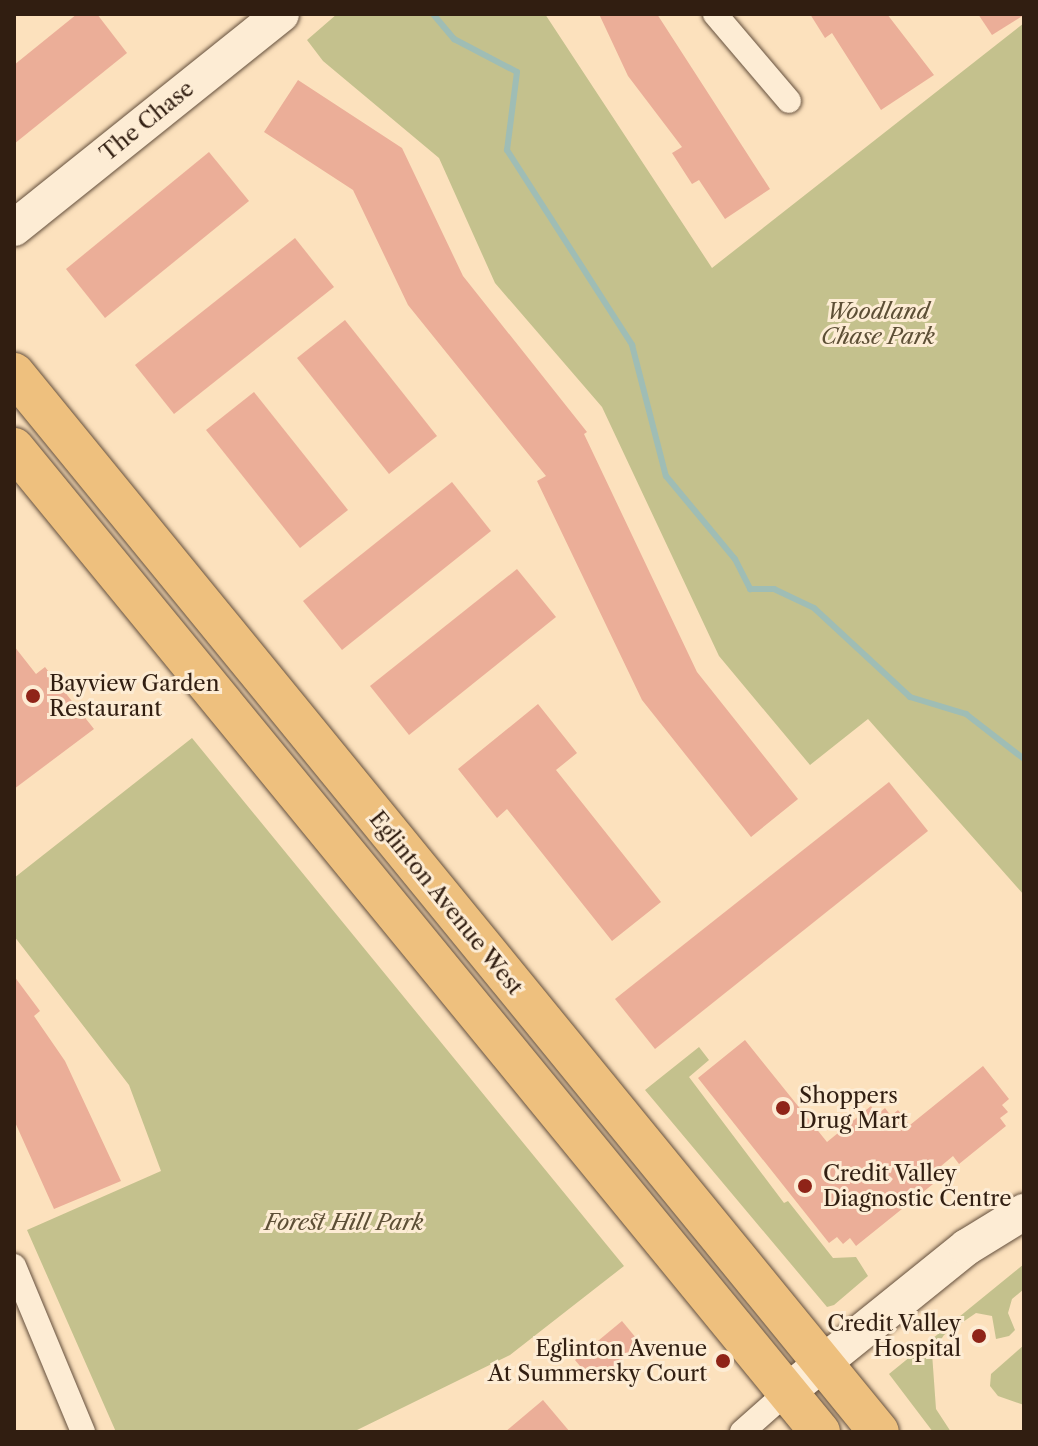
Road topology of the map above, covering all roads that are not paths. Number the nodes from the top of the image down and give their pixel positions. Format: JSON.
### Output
{"nodes":[{"id":1,"x":281,"y":14,"type":"edge"},
{"id":2,"x":715,"y":14,"type":"edge"},
{"id":3,"x":789,"y":101,"type":"dead end"},
{"id":4,"x":14,"y":228,"type":"edge"},
{"id":5,"x":14,"y":373,"type":"edge"},
{"id":6,"x":14,"y":448,"type":"edge"},
{"id":7,"x":1024,"y":1212,"type":"edge"},
{"id":8,"x":14,"y":1266,"type":"edge"},
{"id":9,"x":822,"y":1363,"type":"junction"},
{"id":10,"x":787,"y":1392,"type":"junction"},
{"id":11,"x":83,"y":1432,"type":"edge"},
{"id":12,"x":742,"y":1432,"type":"edge"},
{"id":13,"x":820,"y":1432,"type":"edge"},
{"id":14,"x":879,"y":1432,"type":"edge"}],
"edges":[{"from":1,"to":4,"type":"street","name":"The Chase"},
{"from":2,"to":3,"type":"street"},
{"from":5,"to":9,"type":"main road","name":"Eglinton Avenue West"},
{"from":6,"to":10,"type":"main road","name":"Eglinton Avenue West"},
{"from":7,"to":9,"type":"street"},
{"from":8,"to":11,"type":"street"},
{"from":9,"to":10,"type":"street"},
{"from":9,"to":14,"type":"main road","name":"Eglinton Avenue West"},
{"from":10,"to":12,"type":"street"},
{"from":10,"to":13,"type":"main road","name":"Eglinton Avenue West"}]}
